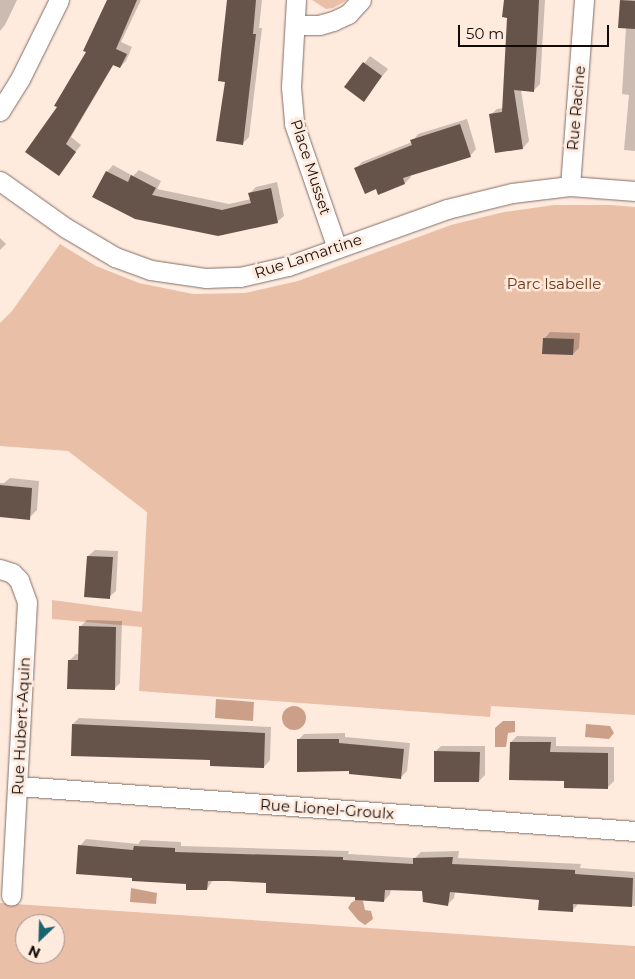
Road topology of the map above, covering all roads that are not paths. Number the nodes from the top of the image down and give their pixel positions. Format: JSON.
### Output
{"nodes":[{"id":1,"x":59,"y":0,"type":"edge"},
{"id":2,"x":296,"y":0,"type":"edge"},
{"id":3,"x":361,"y":0,"type":"edge"},
{"id":4,"x":584,"y":0,"type":"edge"},
{"id":5,"x":295,"y":25,"type":"junction"},
{"id":6,"x":0,"y":111,"type":"edge"},
{"id":7,"x":0,"y":180,"type":"edge"},
{"id":8,"x":570,"y":186,"type":"junction"},
{"id":9,"x":635,"y":191,"type":"edge"},
{"id":10,"x":337,"y":248,"type":"junction"},
{"id":11,"x":0,"y":569,"type":"edge"},
{"id":12,"x":18,"y":786,"type":"junction"},
{"id":13,"x":635,"y":831,"type":"edge"},
{"id":14,"x":11,"y":896,"type":"dead end"}],
"edges":[{"from":1,"to":6,"type":"street"},
{"from":2,"to":5,"type":"street","name":"Place Musset"},
{"from":3,"to":5,"type":"street"},
{"from":4,"to":8,"type":"street","name":"Rue Racine"},
{"from":5,"to":10,"type":"street","name":"Place Musset"},
{"from":7,"to":10,"type":"street","name":"Rue Lamartine"},
{"from":8,"to":9,"type":"street","name":"Rue Lamartine"},
{"from":8,"to":10,"type":"street","name":"Rue Lamartine"},
{"from":11,"to":12,"type":"street","name":"Rue Hubert-Aquin"},
{"from":12,"to":13,"type":"street","name":"Rue Lionel-Groulx"},
{"from":12,"to":14,"type":"street","name":"Rue Hubert-Aquin"}]}
